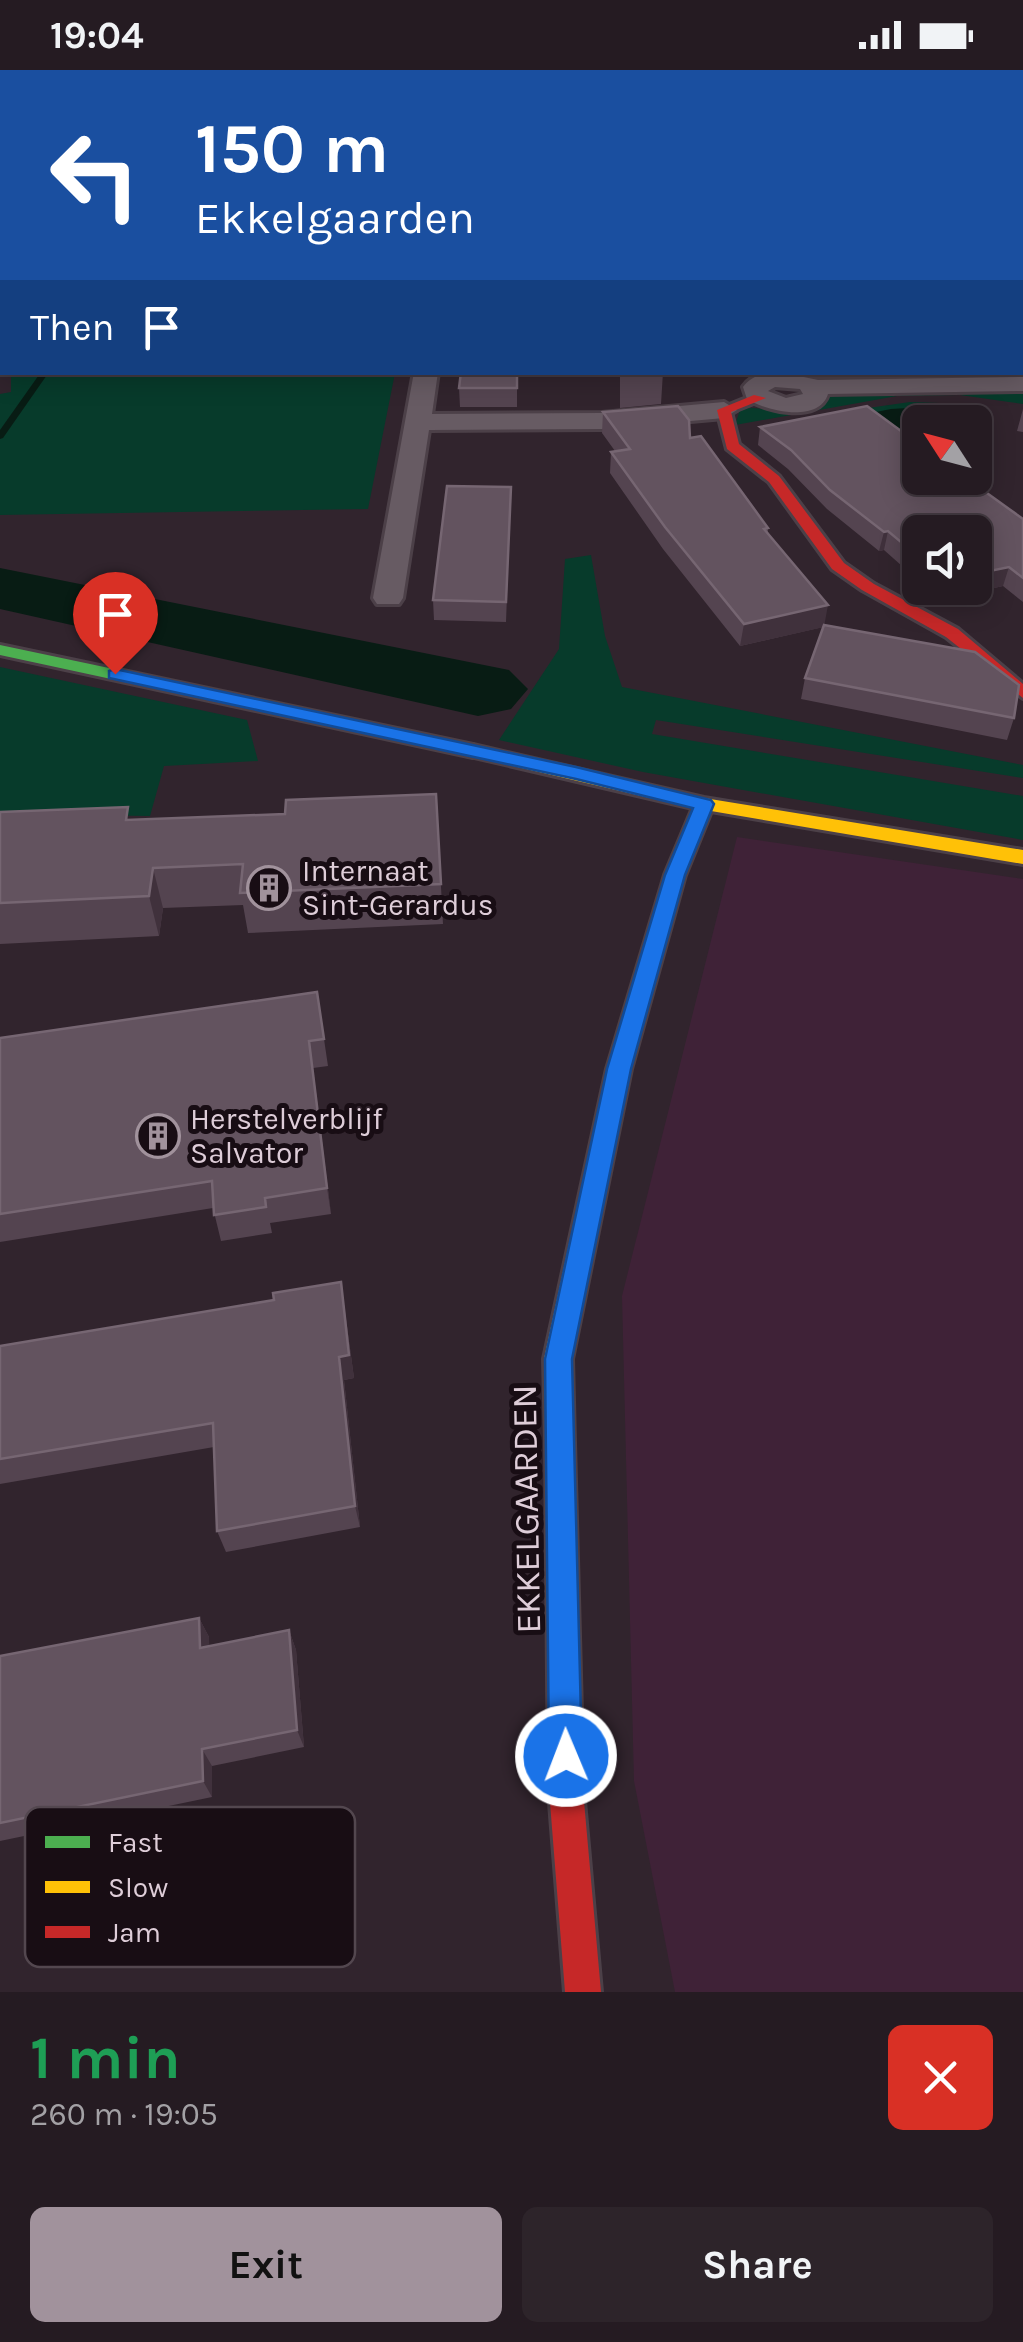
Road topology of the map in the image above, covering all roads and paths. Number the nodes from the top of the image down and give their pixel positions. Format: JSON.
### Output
{"nodes":[{"id":1,"x":426,"y":375,"type":"edge"},
{"id":2,"x":1023,"y":384,"type":"edge"},
{"id":3,"x":760,"y":398,"type":"joint"},
{"id":4,"x":724,"y":410,"type":"junction"},
{"id":5,"x":418,"y":422,"type":"junction"},
{"id":6,"x":388,"y":598,"type":"dead end"},
{"id":7,"x":0,"y":650,"type":"edge"},
{"id":8,"x":1023,"y":693,"type":"edge"},
{"id":9,"x":704,"y":804,"type":"junction"},
{"id":10,"x":1023,"y":857,"type":"edge"},
{"id":11,"x":583,"y":1992,"type":"edge"}],
"edges":[{"from":1,"to":5,"type":"street"},
{"from":2,"to":3,"type":"street"},
{"from":3,"to":4,"type":"street"},
{"from":4,"to":5,"type":"street"},
{"from":4,"to":8,"type":"street"},
{"from":5,"to":6,"type":"street"},
{"from":7,"to":9,"type":"street"},
{"from":9,"to":10,"type":"street"},
{"from":9,"to":11,"type":"street","name":"EKKELGAARDEN"}]}
